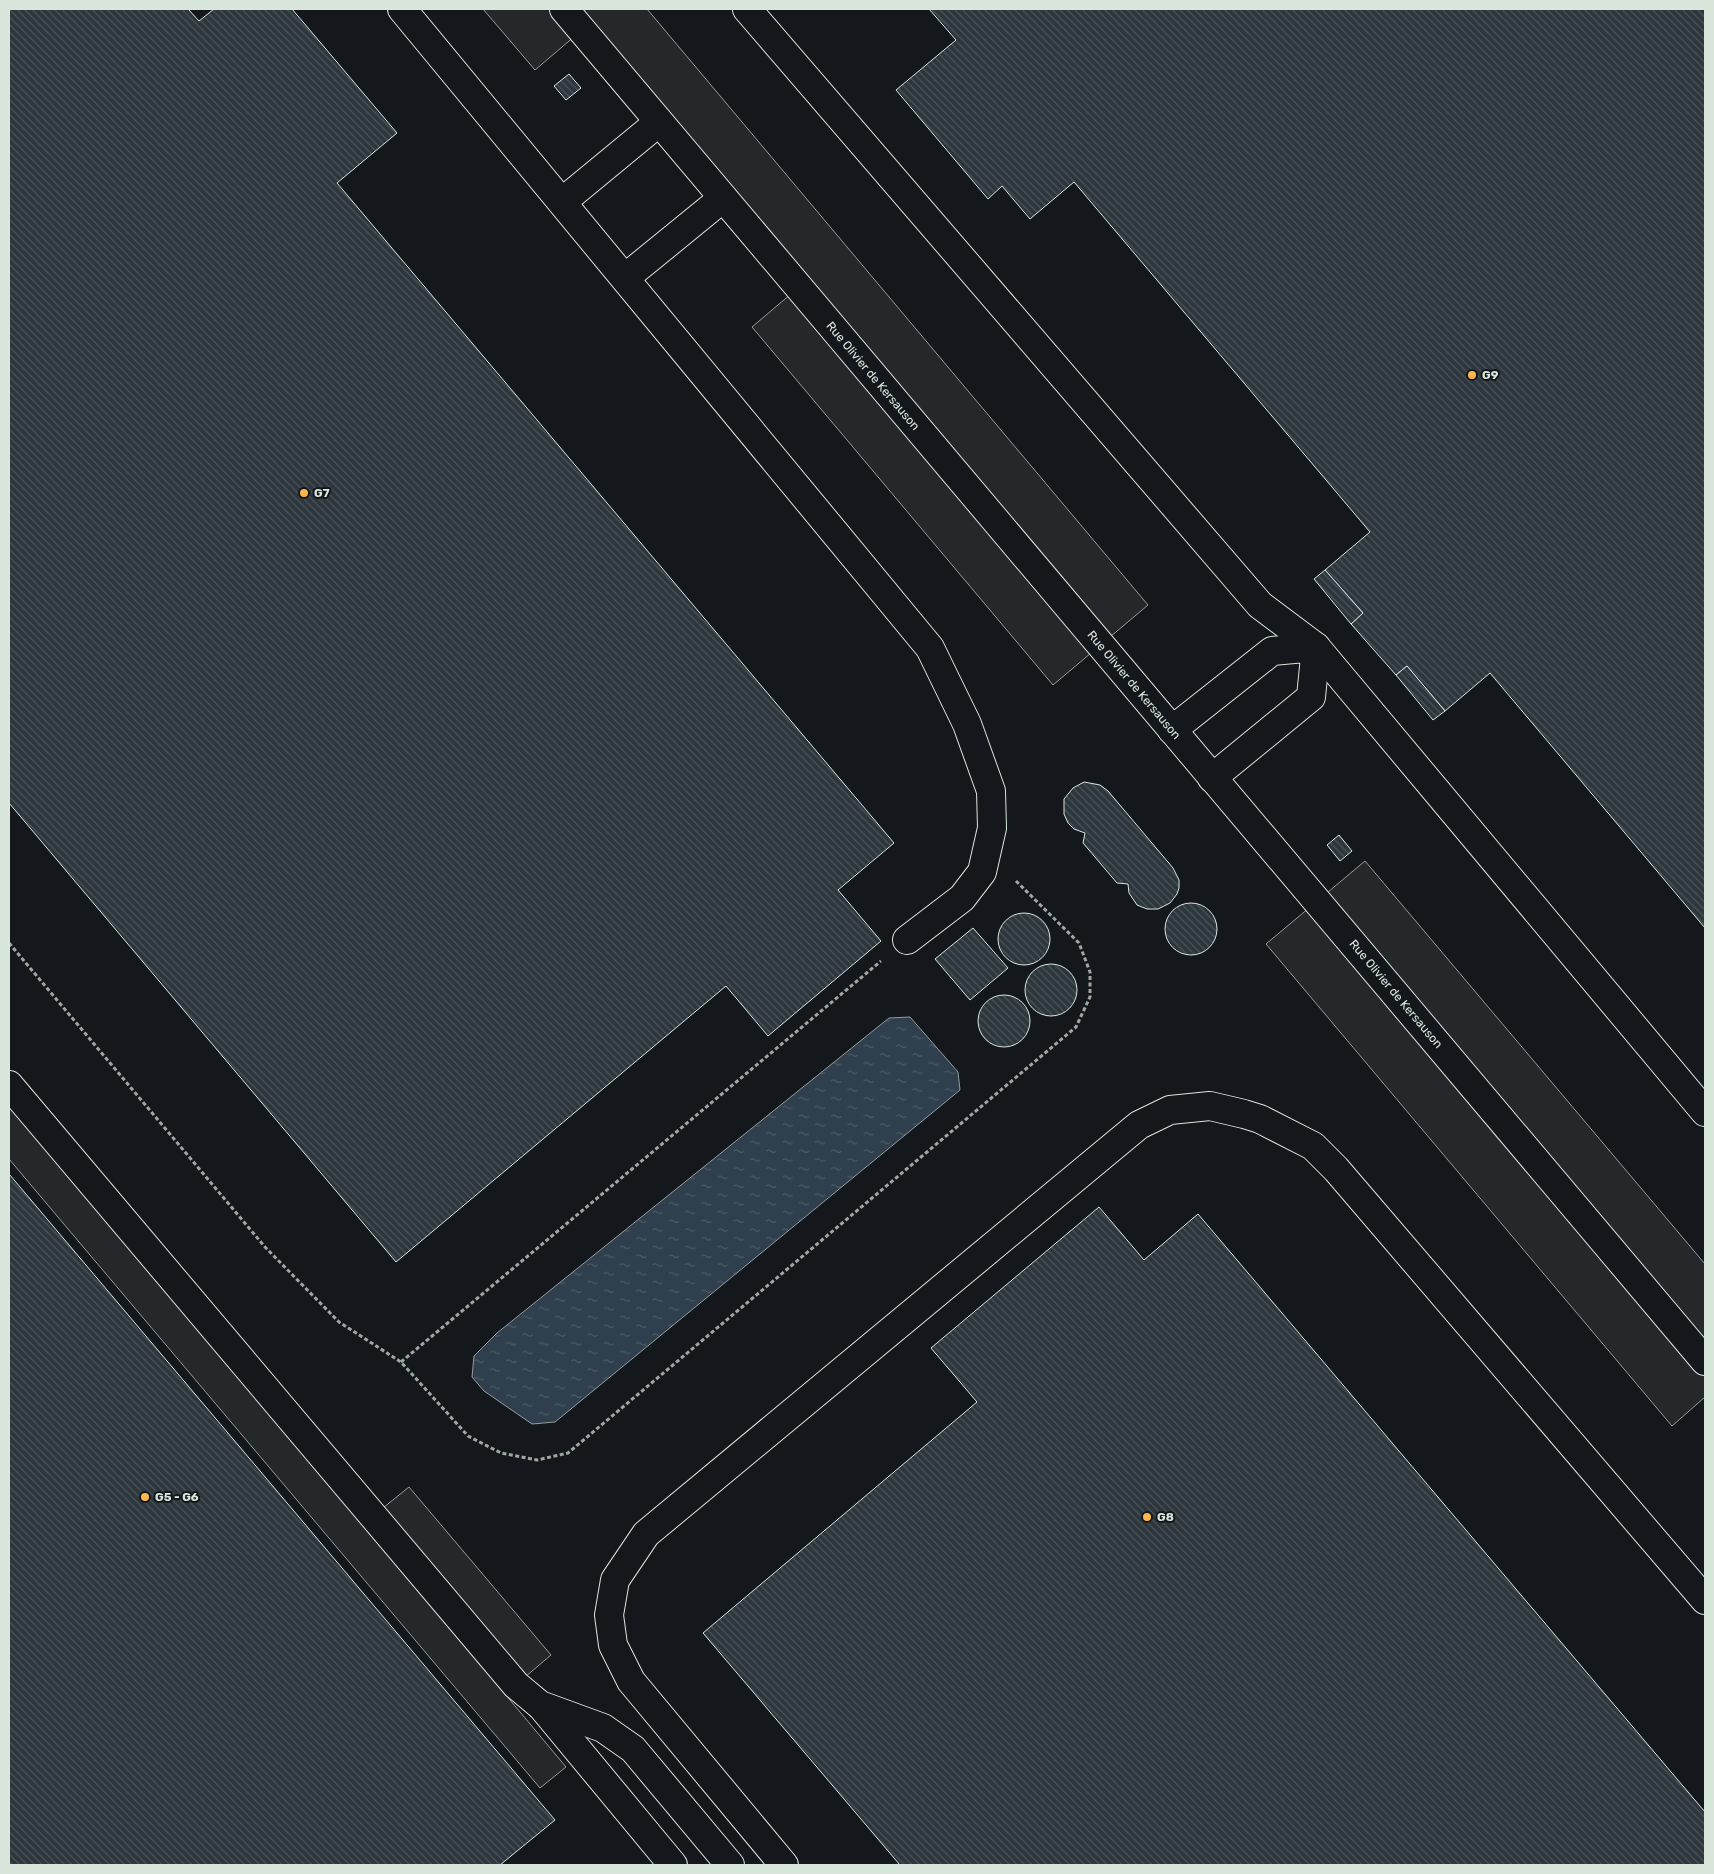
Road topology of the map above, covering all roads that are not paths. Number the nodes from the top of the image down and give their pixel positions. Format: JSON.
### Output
{"nodes":[{"id":1,"x":402,"y":9,"type":"edge"},
{"id":2,"x":564,"y":9,"type":"edge"},
{"id":3,"x":747,"y":9,"type":"edge"},
{"id":4,"x":659,"y":122,"type":"junction"},
{"id":5,"x":723,"y":198,"type":"junction"},
{"id":6,"x":562,"y":202,"type":"junction"},
{"id":7,"x":625,"y":278,"type":"junction"},
{"id":8,"x":1316,"y":647,"type":"junction"},
{"id":9,"x":1172,"y":730,"type":"junction"},
{"id":10,"x":1212,"y":778,"type":"junction"},
{"id":11,"x":907,"y":940,"type":"road end"},
{"id":12,"x":9,"y":1085,"type":"edge"},
{"id":13,"x":1705,"y":1112,"type":"edge"},
{"id":14,"x":1705,"y":1361,"type":"edge"},
{"id":15,"x":1700,"y":1583,"type":"edge"},
{"id":16,"x":540,"y":1705,"type":"junction"},
{"id":17,"x":673,"y":1865,"type":"edge"},
{"id":18,"x":730,"y":1865,"type":"edge"},
{"id":19,"x":784,"y":1865,"type":"edge"}],
"edges":[{"from":1,"to":6,"type":"street"},
{"from":2,"to":4,"type":"street","name":"Rue Olivier de Kersauson"},
{"from":3,"to":8,"type":"street"},
{"from":4,"to":5,"type":"street","name":"Rue Olivier de Kersauson"},
{"from":4,"to":6,"type":"street"},
{"from":5,"to":7,"type":"street"},
{"from":5,"to":9,"type":"street","name":"Rue Olivier de Kersauson"},
{"from":6,"to":7,"type":"street"},
{"from":7,"to":11,"type":"street"},
{"from":8,"to":9,"type":"street"},
{"from":8,"to":10,"type":"street"},
{"from":8,"to":13,"type":"street"},
{"from":9,"to":10,"type":"street","name":"Rue Olivier de Kersauson"},
{"from":10,"to":14,"type":"street","name":"Rue Olivier de Kersauson"},
{"from":12,"to":16,"type":"street"},
{"from":15,"to":19,"type":"street"},
{"from":16,"to":17,"type":"street"},
{"from":16,"to":18,"type":"street"}]}
